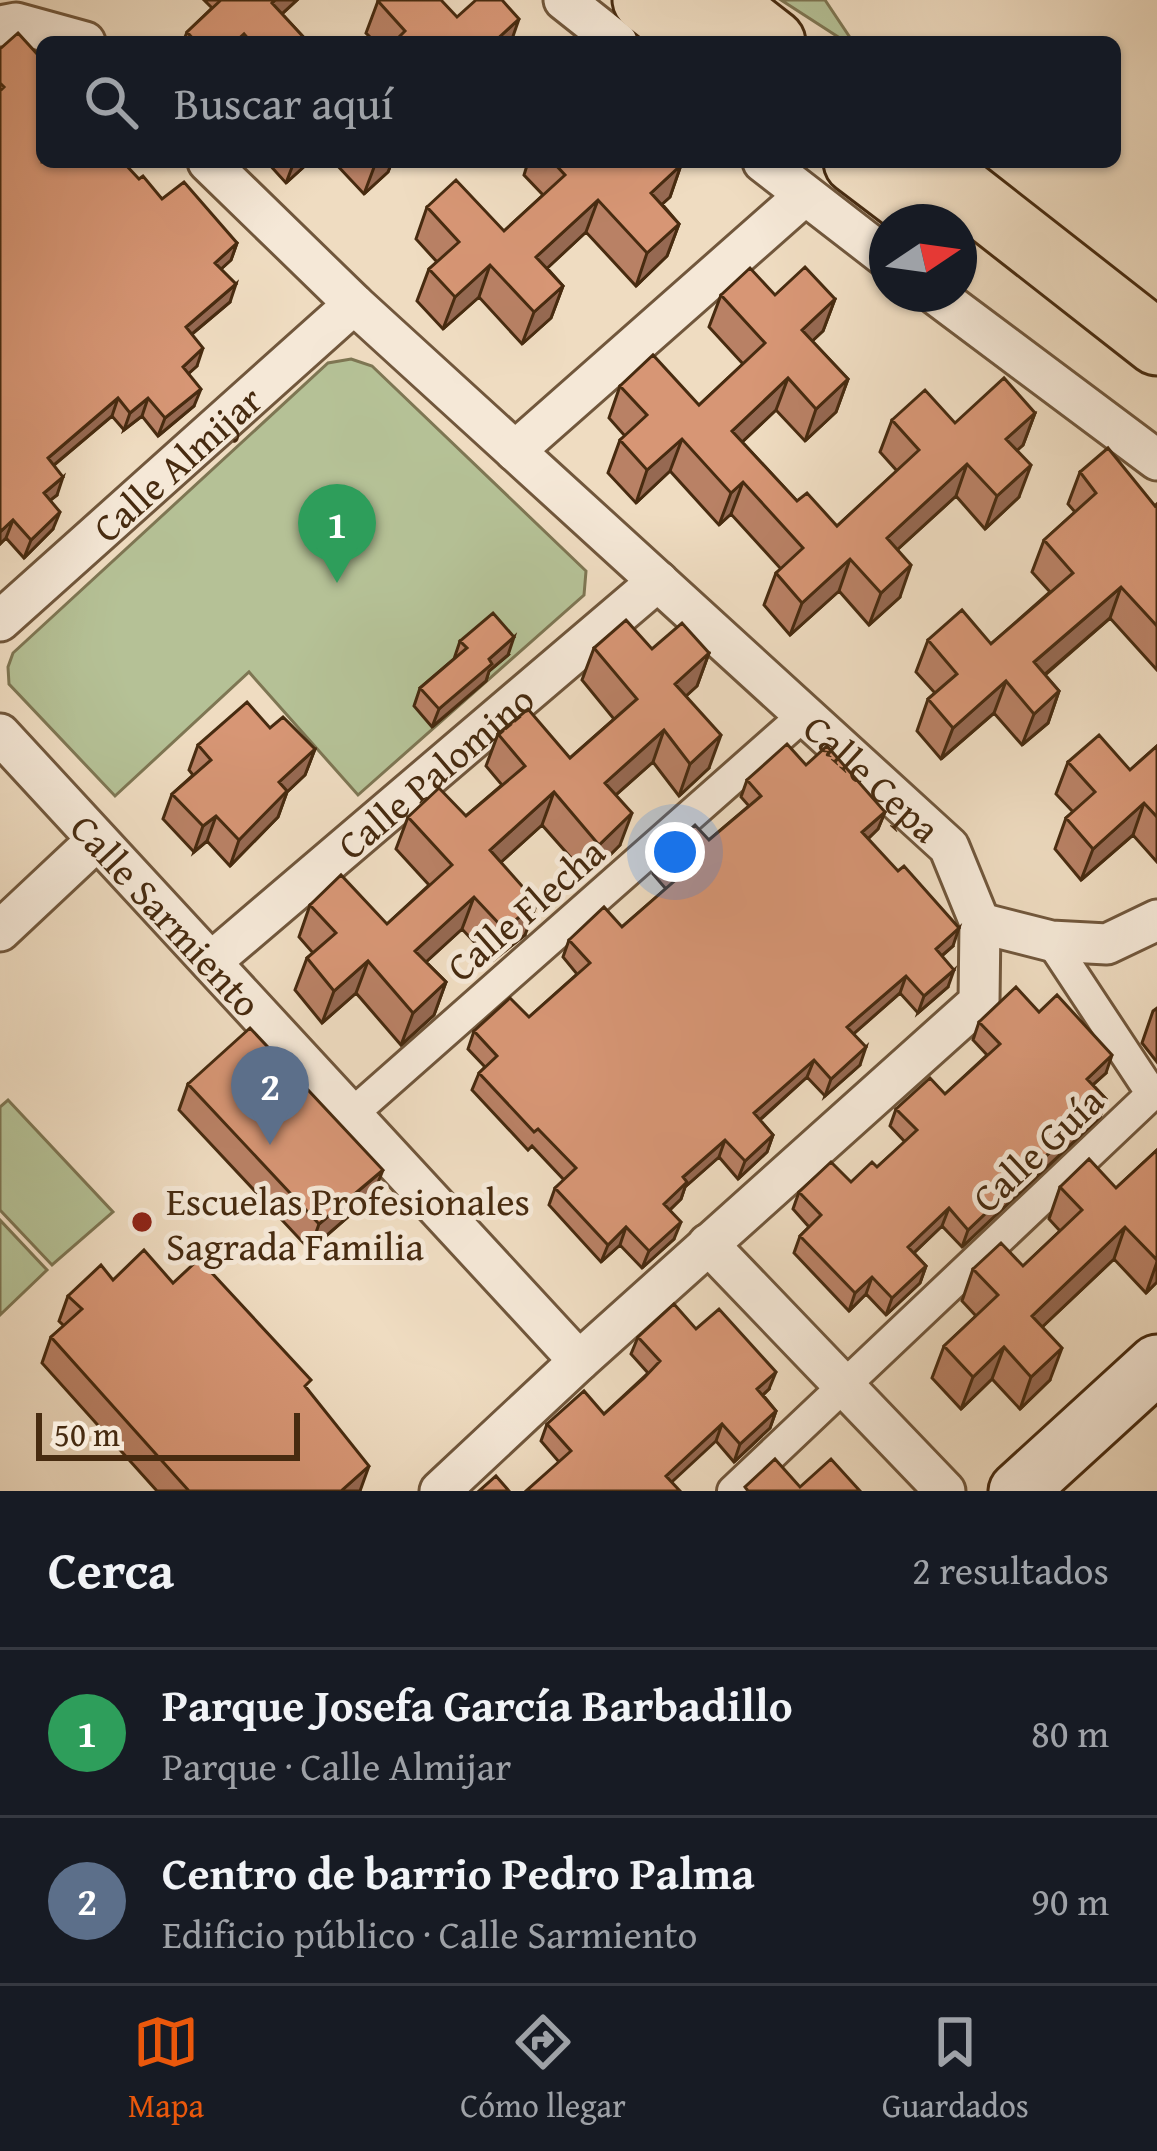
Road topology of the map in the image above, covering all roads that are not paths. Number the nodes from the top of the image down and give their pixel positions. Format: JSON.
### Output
{"nodes":[{"id":1,"x":564,"y":0,"type":"edge"},
{"id":2,"x":645,"y":0,"type":"edge"},
{"id":3,"x":719,"y":0,"type":"edge"},
{"id":4,"x":0,"y":26,"type":"edge"},
{"id":5,"x":63,"y":36,"type":"edge"},
{"id":6,"x":609,"y":36,"type":"edge"},
{"id":7,"x":691,"y":36,"type":"edge"},
{"id":8,"x":765,"y":36,"type":"edge"},
{"id":9,"x":214,"y":168,"type":"edge"},
{"id":10,"x":770,"y":168,"type":"edge"},
{"id":11,"x":864,"y":168,"type":"edge"},
{"id":12,"x":934,"y":168,"type":"edge"},
{"id":13,"x":804,"y":196,"type":"junction"},
{"id":14,"x":911,"y":204,"type":"edge"},
{"id":15,"x":869,"y":245,"type":"edge"},
{"id":16,"x":977,"y":254,"type":"edge"},
{"id":17,"x":355,"y":304,"type":"junction"},
{"id":18,"x":959,"y":312,"type":"edge"},
{"id":19,"x":1157,"y":343,"type":"edge"},
{"id":20,"x":1157,"y":392,"type":"edge"},
{"id":21,"x":515,"y":451,"type":"junction"},
{"id":22,"x":1157,"y":460,"type":"edge"},
{"id":23,"x":658,"y":581,"type":"junction"},
{"id":24,"x":0,"y":621,"type":"edge"},
{"id":25,"x":804,"y":715,"type":"junction"},
{"id":26,"x":0,"y":734,"type":"edge"},
{"id":27,"x":97,"y":840,"type":"junction"},
{"id":28,"x":1157,"y":920,"type":"edge"},
{"id":29,"x":980,"y":923,"type":"junction"},
{"id":30,"x":0,"y":931,"type":"edge"},
{"id":31,"x":1051,"y":941,"type":"junction"},
{"id":32,"x":212,"y":962,"type":"junction"},
{"id":33,"x":352,"y":1114,"type":"junction"},
{"id":34,"x":708,"y":1244,"type":"junction"},
{"id":35,"x":579,"y":1361,"type":"junction"},
{"id":36,"x":1157,"y":1364,"type":"edge"},
{"id":37,"x":844,"y":1385,"type":"junction"},
{"id":38,"x":1157,"y":1408,"type":"edge"},
{"id":39,"x":1054,"y":1488,"type":"edge"},
{"id":40,"x":440,"y":1491,"type":"edge"},
{"id":41,"x":733,"y":1491,"type":"edge"},
{"id":42,"x":945,"y":1491,"type":"edge"}],
"edges":[{"from":1,"to":6,"type":"street"},
{"from":2,"to":7,"type":"main road"},
{"from":3,"to":8,"type":"main road"},
{"from":4,"to":5,"type":"street"},
{"from":9,"to":17,"type":"street","name":"Calle Cepa"},
{"from":10,"to":13,"type":"street"},
{"from":11,"to":14,"type":"main road"},
{"from":12,"to":19,"type":"main road"},
{"from":13,"to":15,"type":"street"},
{"from":13,"to":21,"type":"street"},
{"from":16,"to":20,"type":"main road"},
{"from":17,"to":21,"type":"street","name":"Calle Cepa"},
{"from":17,"to":24,"type":"street","name":"Calle Almijar"},
{"from":18,"to":22,"type":"street"},
{"from":21,"to":23,"type":"street","name":"Calle Cepa"},
{"from":23,"to":25,"type":"street","name":"Calle Cepa"},
{"from":23,"to":32,"type":"street","name":"Calle Palomino"},
{"from":25,"to":29,"type":"street","name":"Calle Cepa"},
{"from":25,"to":33,"type":"street","name":"Calle Flecha"},
{"from":26,"to":27,"type":"street","name":"Calle Sarmiento"},
{"from":27,"to":30,"type":"street"},
{"from":27,"to":32,"type":"street","name":"Calle Sarmiento"},
{"from":28,"to":31,"type":"street"},
{"from":29,"to":31,"type":"street"},
{"from":29,"to":34,"type":"street","name":"Calle Cepa"},
{"from":31,"to":37,"type":"street","name":"Calle Guía"},
{"from":32,"to":33,"type":"street","name":"Calle Sarmiento"},
{"from":33,"to":35,"type":"street","name":"Calle Sarmiento"},
{"from":34,"to":35,"type":"street","name":"Calle Cepa"},
{"from":34,"to":37,"type":"street"},
{"from":35,"to":40,"type":"street","name":"Calle Cepa"},
{"from":36,"to":39,"type":"main road"},
{"from":37,"to":41,"type":"street"},
{"from":37,"to":42,"type":"street"},
{"from":38,"to":39,"type":"main road"}]}
